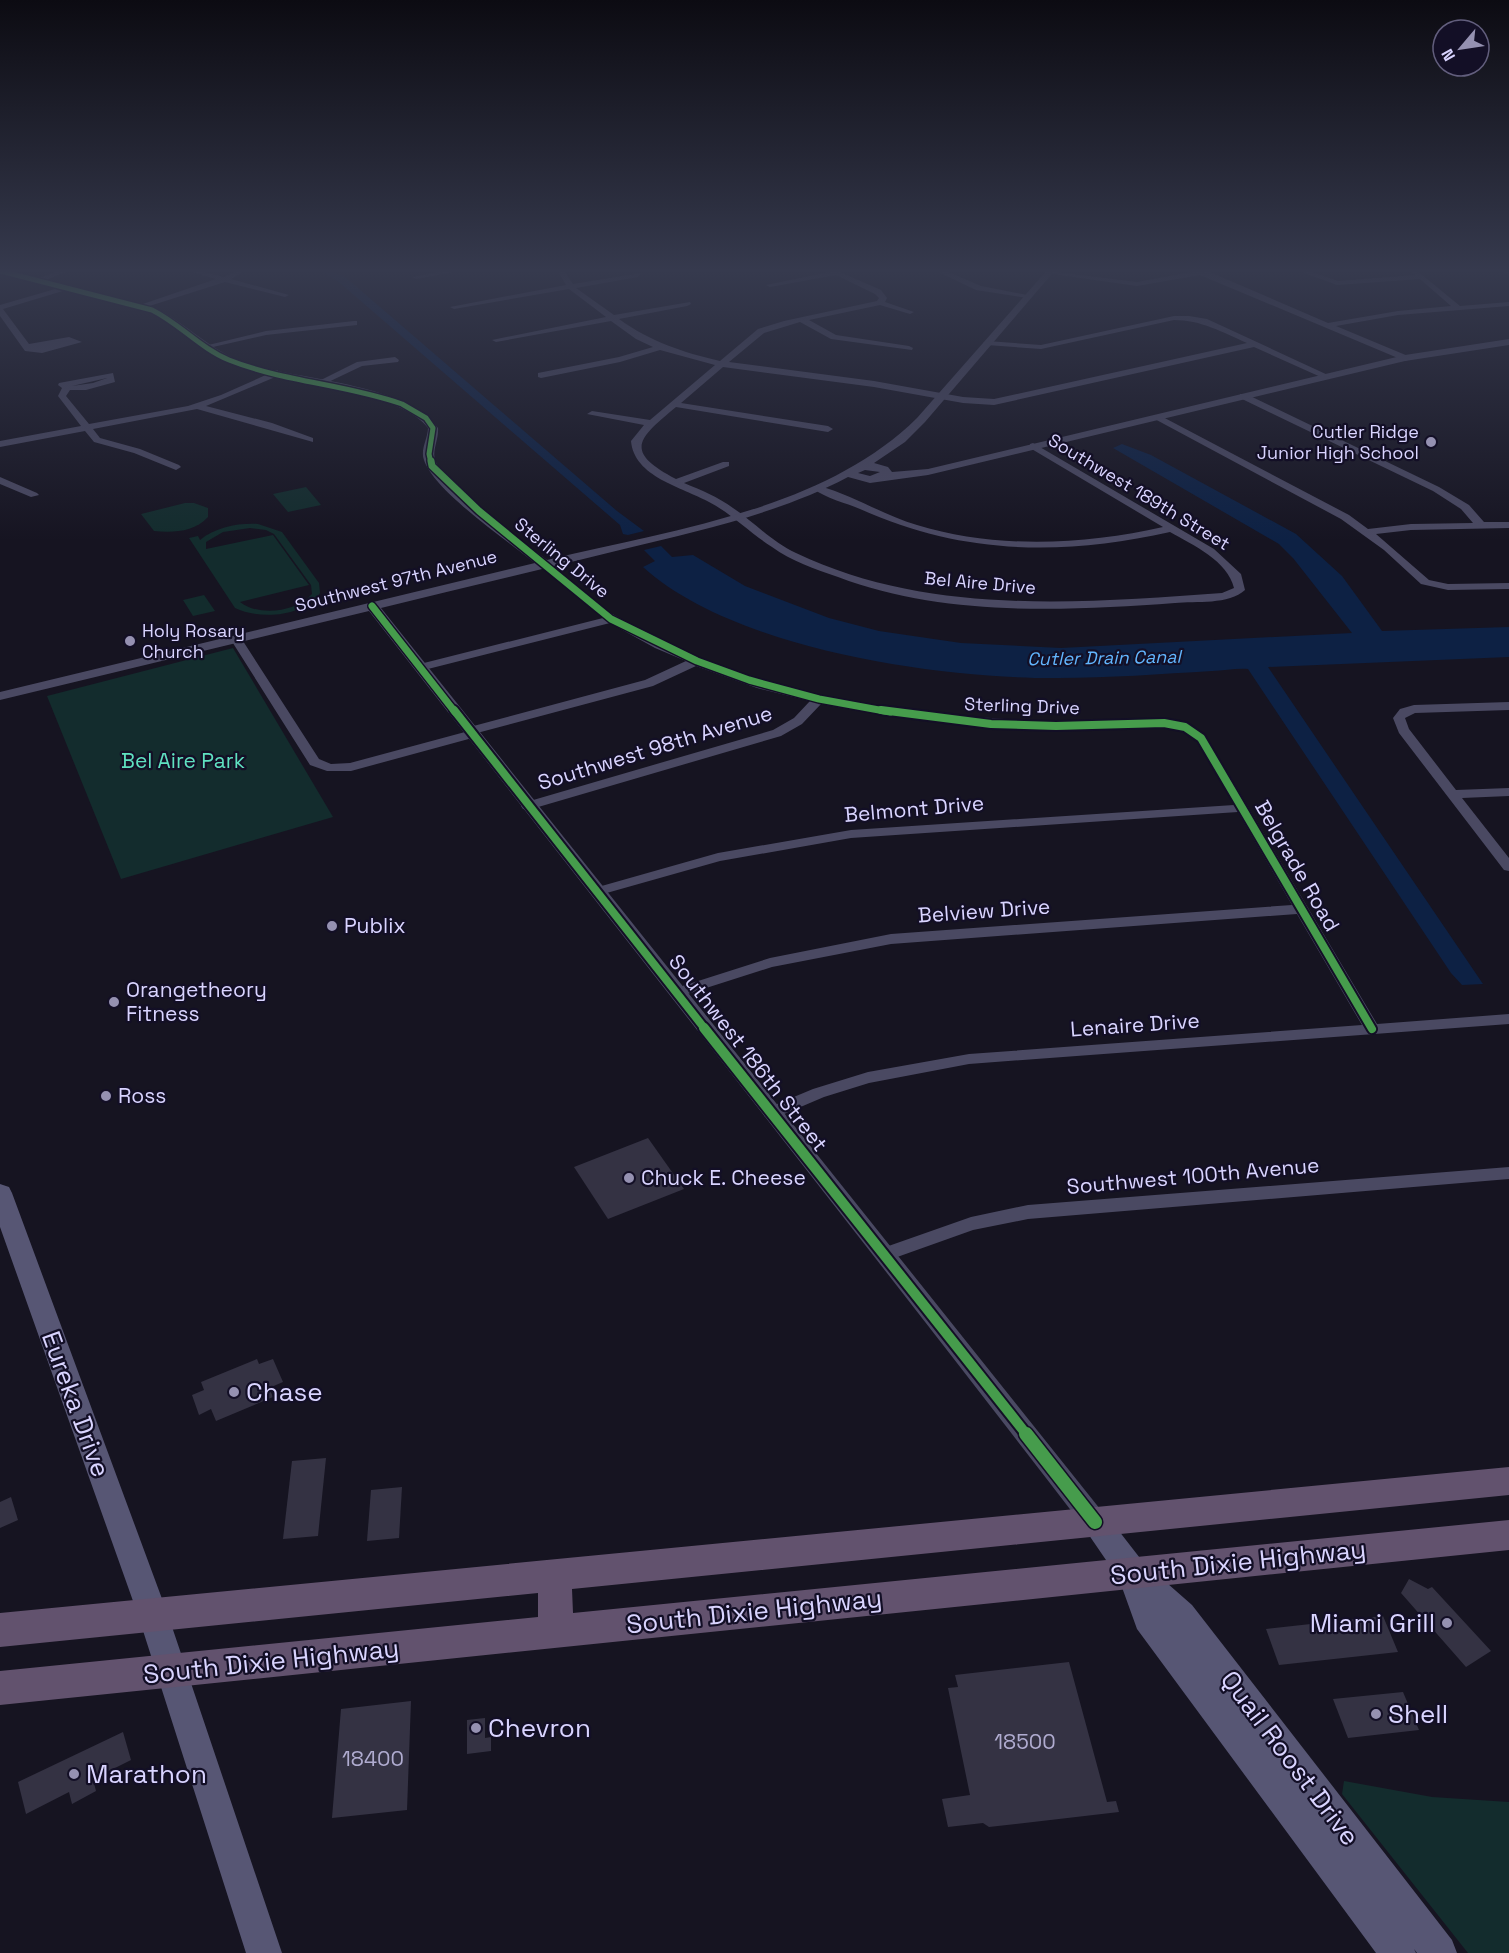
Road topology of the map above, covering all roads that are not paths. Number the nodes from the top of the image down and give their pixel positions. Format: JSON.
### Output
{"nodes":[{"id":1,"x":228,"y":359,"type":"edge"},
{"id":2,"x":619,"y":359,"type":"edge"},
{"id":3,"x":703,"y":359,"type":"edge"},
{"id":4,"x":727,"y":359,"type":"edge"},
{"id":5,"x":973,"y":359,"type":"edge"},
{"id":6,"x":1188,"y":359,"type":"edge"},
{"id":7,"x":1289,"y":359,"type":"edge"},
{"id":8,"x":1400,"y":359,"type":"edge"},
{"id":9,"x":395,"y":360,"type":"dead end"},
{"id":10,"x":721,"y":364,"type":"junction"},
{"id":11,"x":277,"y":374,"type":"junction"},
{"id":12,"x":541,"y":375,"type":"dead end"},
{"id":13,"x":1326,"y":376,"type":"junction"},
{"id":14,"x":319,"y":384,"type":"junction"},
{"id":15,"x":66,"y":389,"type":"junction"},
{"id":16,"x":1244,"y":396,"type":"junction"},
{"id":17,"x":940,"y":397,"type":"junction"},
{"id":18,"x":674,"y":404,"type":"junction"},
{"id":19,"x":197,"y":406,"type":"junction"},
{"id":20,"x":592,"y":414,"type":"dead end"},
{"id":21,"x":1156,"y":417,"type":"junction"},
{"id":22,"x":651,"y":423,"type":"junction"},
{"id":23,"x":86,"y":427,"type":"junction"},
{"id":24,"x":828,"y":429,"type":"dead end"},
{"id":25,"x":310,"y":440,"type":"dead end"},
{"id":26,"x":0,"y":444,"type":"edge"},
{"id":27,"x":1033,"y":446,"type":"junction"},
{"id":28,"x":726,"y":464,"type":"dead end"},
{"id":29,"x":176,"y":467,"type":"dead end"},
{"id":30,"x":882,"y":467,"type":"junction"},
{"id":31,"x":858,"y":471,"type":"junction"},
{"id":32,"x":0,"y":480,"type":"edge"},
{"id":33,"x":675,"y":483,"type":"junction"},
{"id":34,"x":819,"y":489,"type":"junction"},
{"id":35,"x":34,"y":495,"type":"dead end"},
{"id":36,"x":739,"y":517,"type":"junction"},
{"id":37,"x":1509,"y":525,"type":"edge"},
{"id":38,"x":1482,"y":526,"type":"junction"},
{"id":39,"x":1174,"y":528,"type":"junction"},
{"id":40,"x":1368,"y":532,"type":"junction"},
{"id":41,"x":545,"y":565,"type":"junction"},
{"id":42,"x":1509,"y":586,"type":"edge"},
{"id":43,"x":1236,"y":594,"type":"joint"},
{"id":44,"x":372,"y":606,"type":"junction"},
{"id":45,"x":611,"y":619,"type":"junction"},
{"id":46,"x":237,"y":639,"type":"junction"},
{"id":47,"x":697,"y":661,"type":"junction"},
{"id":48,"x":420,"y":667,"type":"junction"},
{"id":49,"x":0,"y":696,"type":"edge"},
{"id":50,"x":819,"y":699,"type":"junction"},
{"id":51,"x":1509,"y":706,"type":"edge"},
{"id":52,"x":1185,"y":727,"type":"joint"},
{"id":53,"x":471,"y":732,"type":"junction"},
{"id":54,"x":1509,"y":792,"type":"edge"},
{"id":55,"x":1453,"y":794,"type":"junction"},
{"id":56,"x":528,"y":806,"type":"junction"},
{"id":57,"x":1242,"y":808,"type":"junction"},
{"id":58,"x":1509,"y":867,"type":"edge"},
{"id":59,"x":596,"y":892,"type":"junction"},
{"id":60,"x":1300,"y":909,"type":"junction"},
{"id":61,"x":678,"y":992,"type":"junction"},
{"id":62,"x":1509,"y":1019,"type":"edge"},
{"id":63,"x":1372,"y":1029,"type":"junction"},
{"id":64,"x":771,"y":1113,"type":"junction"},
{"id":65,"x":1509,"y":1173,"type":"edge"},
{"id":66,"x":0,"y":1193,"type":"edge"},
{"id":67,"x":886,"y":1254,"type":"junction"},
{"id":68,"x":1509,"y":1481,"type":"edge"},
{"id":69,"x":1095,"y":1522,"type":"junction"},
{"id":70,"x":1509,"y":1535,"type":"edge"},
{"id":71,"x":1132,"y":1572,"type":"junction"},
{"id":72,"x":555,"y":1576,"type":"junction"},
{"id":73,"x":153,"y":1615,"type":"junction"},
{"id":74,"x":0,"y":1630,"type":"edge"},
{"id":75,"x":556,"y":1632,"type":"junction"},
{"id":76,"x":171,"y":1672,"type":"junction"},
{"id":77,"x":0,"y":1688,"type":"edge"},
{"id":78,"x":264,"y":1953,"type":"edge"},
{"id":79,"x":1398,"y":1953,"type":"edge"},
{"id":80,"x":1439,"y":1953,"type":"edge"}],
"edges":[{"from":1,"to":11,"type":"street","name":"Sterling Drive"},
{"from":2,"to":12,"type":"street"},
{"from":3,"to":10,"type":"street"},
{"from":4,"to":10,"type":"street"},
{"from":5,"to":17,"type":"street"},
{"from":6,"to":17,"type":"street"},
{"from":7,"to":13,"type":"street"},
{"from":8,"to":13,"type":"street"},
{"from":9,"to":14,"type":"street"},
{"from":10,"to":17,"type":"street"},
{"from":10,"to":18,"type":"street"},
{"from":11,"to":14,"type":"street","name":"Sterling Drive"},
{"from":11,"to":19,"type":"street"},
{"from":13,"to":16,"type":"street"},
{"from":14,"to":41,"type":"street","name":"Sterling Drive"},
{"from":15,"to":15,"type":"street"},
{"from":15,"to":23,"type":"street"},
{"from":16,"to":21,"type":"street"},
{"from":16,"to":38,"type":"street"},
{"from":17,"to":30,"type":"street"},
{"from":18,"to":22,"type":"street"},
{"from":18,"to":24,"type":"street"},
{"from":19,"to":23,"type":"street"},
{"from":19,"to":25,"type":"street"},
{"from":20,"to":22,"type":"street"},
{"from":21,"to":27,"type":"street"},
{"from":21,"to":40,"type":"street"},
{"from":22,"to":33,"type":"street","name":"Bel Aire Drive"},
{"from":23,"to":26,"type":"street"},
{"from":23,"to":29,"type":"street"},
{"from":27,"to":30,"type":"street"},
{"from":27,"to":39,"type":"street","name":"Southwest 189th Street"},
{"from":28,"to":33,"type":"street"},
{"from":30,"to":31,"type":"street","name":"Southwest 97th Avenue"},
{"from":30,"to":31,"type":"street"},
{"from":31,"to":34,"type":"street","name":"Southwest 97th Avenue"},
{"from":32,"to":35,"type":"street"},
{"from":33,"to":36,"type":"street","name":"Bel Aire Drive"},
{"from":34,"to":36,"type":"street","name":"Southwest 97th Avenue"},
{"from":34,"to":39,"type":"street"},
{"from":36,"to":41,"type":"street","name":"Southwest 97th Avenue"},
{"from":36,"to":43,"type":"street","name":"Bel Aire Drive"},
{"from":37,"to":38,"type":"street"},
{"from":38,"to":40,"type":"street"},
{"from":39,"to":43,"type":"street","name":"Southwest 189th Street"},
{"from":40,"to":42,"type":"street"},
{"from":41,"to":44,"type":"street","name":"Southwest 97th Avenue"},
{"from":41,"to":45,"type":"street","name":"Sterling Drive"},
{"from":44,"to":46,"type":"street","name":"Southwest 97th Avenue"},
{"from":44,"to":48,"type":"street","name":"Southwest 186th Street"},
{"from":45,"to":47,"type":"street","name":"Sterling Drive"},
{"from":45,"to":48,"type":"street"},
{"from":46,"to":49,"type":"street","name":"Southwest 97th Avenue"},
{"from":46,"to":53,"type":"street"},
{"from":47,"to":50,"type":"street","name":"Sterling Drive"},
{"from":47,"to":53,"type":"street"},
{"from":48,"to":53,"type":"street","name":"Southwest 186th Street"},
{"from":50,"to":52,"type":"street","name":"Sterling Drive"},
{"from":50,"to":56,"type":"street","name":"Southwest 98th Avenue"},
{"from":51,"to":55,"type":"street"},
{"from":52,"to":57,"type":"street","name":"Belgrade Road"},
{"from":53,"to":56,"type":"street","name":"Southwest 186th Street"},
{"from":54,"to":55,"type":"street"},
{"from":55,"to":58,"type":"street"},
{"from":56,"to":59,"type":"street","name":"Southwest 186th Street"},
{"from":57,"to":59,"type":"street","name":"Belmont Drive"},
{"from":57,"to":60,"type":"street","name":"Belgrade Road"},
{"from":59,"to":61,"type":"street","name":"Southwest 186th Street"},
{"from":60,"to":61,"type":"street","name":"Belview Drive"},
{"from":60,"to":63,"type":"street","name":"Belgrade Road"},
{"from":61,"to":64,"type":"street","name":"Southwest 186th Street"},
{"from":62,"to":63,"type":"street","name":"Lenaire Drive"},
{"from":63,"to":64,"type":"street","name":"Lenaire Drive"},
{"from":64,"to":67,"type":"street","name":"Southwest 186th Street"},
{"from":65,"to":67,"type":"street","name":"Southwest 100th Avenue"},
{"from":66,"to":73,"type":"main road","name":"Eureka Drive"},
{"from":67,"to":69,"type":"street","name":"Southwest 186th Street"},
{"from":68,"to":69,"type":"highway"},
{"from":69,"to":71,"type":"main road","name":"Quail Roost Drive"},
{"from":69,"to":72,"type":"highway"},
{"from":70,"to":71,"type":"highway","name":"South Dixie Highway"},
{"from":71,"to":75,"type":"highway","name":"South Dixie Highway"},
{"from":71,"to":79,"type":"main road","name":"Quail Roost Drive"},
{"from":71,"to":80,"type":"main road","name":"Quail Roost Drive"},
{"from":72,"to":73,"type":"highway"},
{"from":72,"to":75,"type":"highway"},
{"from":73,"to":74,"type":"highway"},
{"from":73,"to":76,"type":"main road","name":"Eureka Drive"},
{"from":75,"to":76,"type":"highway","name":"South Dixie Highway"},
{"from":76,"to":77,"type":"highway","name":"South Dixie Highway"},
{"from":76,"to":78,"type":"main road","name":"Eureka Drive"}]}
